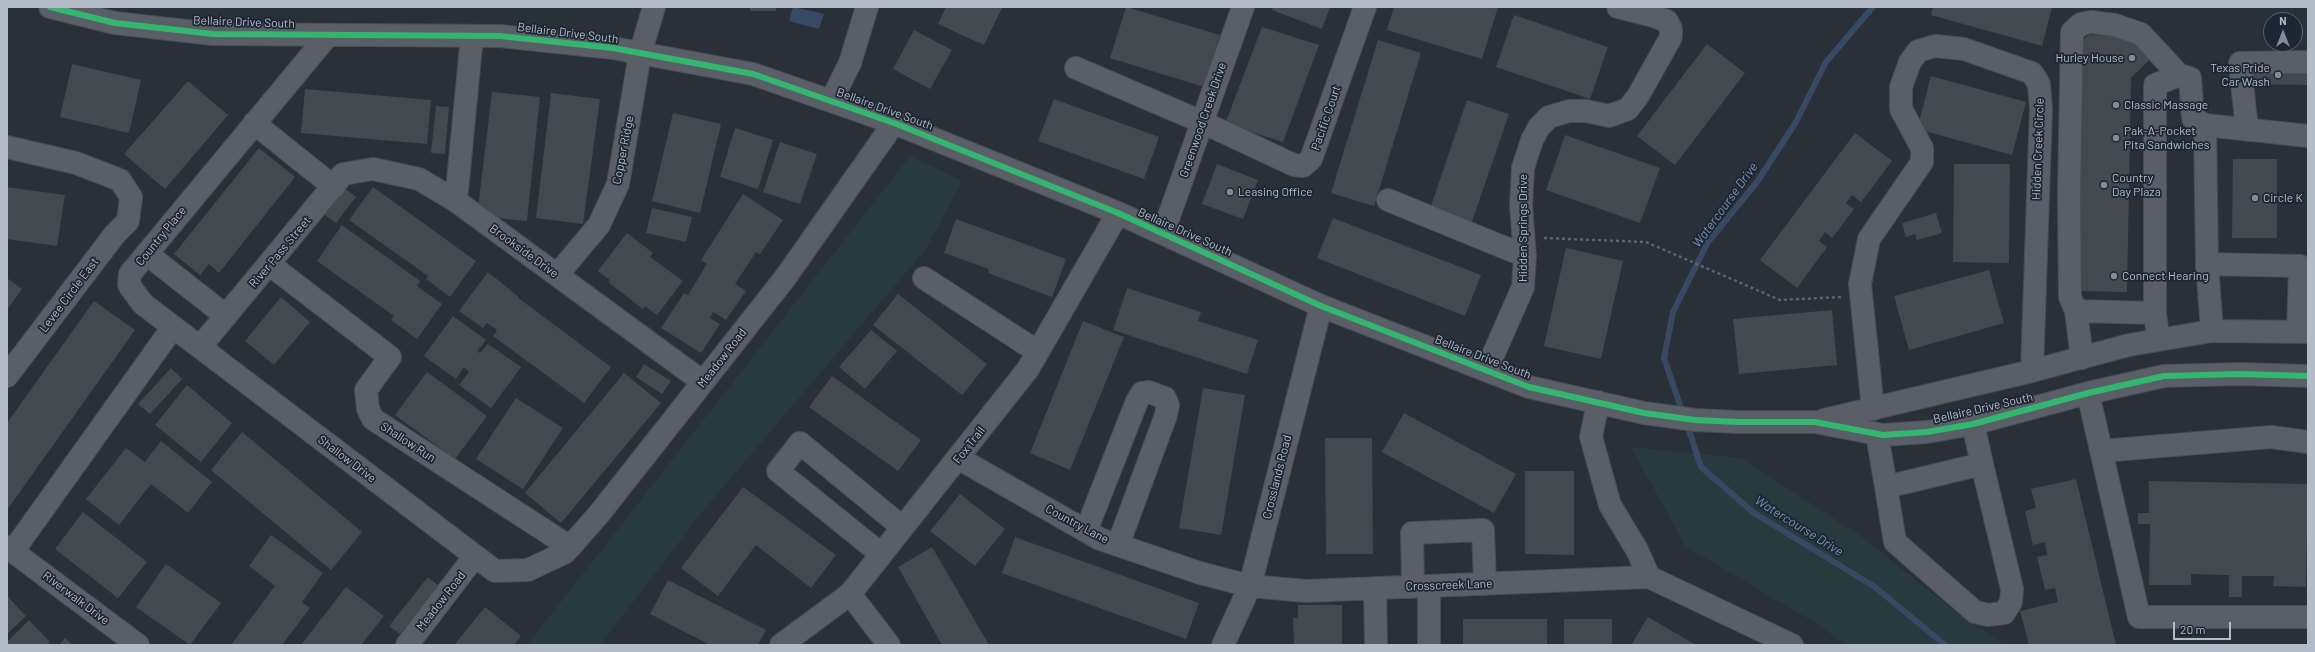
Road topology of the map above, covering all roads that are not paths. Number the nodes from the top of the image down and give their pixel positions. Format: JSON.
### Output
{"nodes":[{"id":1,"x":50,"y":7,"type":"edge"},
{"id":2,"x":654,"y":7,"type":"edge"},
{"id":3,"x":867,"y":7,"type":"edge"},
{"id":4,"x":1243,"y":7,"type":"edge"},
{"id":5,"x":1365,"y":7,"type":"edge"},
{"id":6,"x":1618,"y":7,"type":"edge"},
{"id":7,"x":328,"y":35,"type":"junction"},
{"id":8,"x":472,"y":36,"type":"junction"},
{"id":9,"x":640,"y":54,"type":"junction"},
{"id":10,"x":2308,"y":62,"type":"edge"},
{"id":11,"x":1076,"y":68,"type":"dead end"},
{"id":12,"x":2180,"y":76,"type":"junction"},
{"id":13,"x":831,"y":101,"type":"junction"},
{"id":14,"x":1202,"y":122,"type":"junction"},
{"id":15,"x":254,"y":123,"type":"junction"},
{"id":16,"x":894,"y":123,"type":"junction"},
{"id":17,"x":2205,"y":125,"type":"junction"},
{"id":18,"x":2247,"y":130,"type":"junction"},
{"id":19,"x":2308,"y":136,"type":"edge"},
{"id":20,"x":7,"y":147,"type":"edge"},
{"id":21,"x":334,"y":187,"type":"junction"},
{"id":22,"x":456,"y":200,"type":"junction"},
{"id":23,"x":1388,"y":200,"type":"dead end"},
{"id":24,"x":1118,"y":213,"type":"junction"},
{"id":25,"x":1163,"y":233,"type":"junction"},
{"id":26,"x":1524,"y":246,"type":"junction"},
{"id":27,"x":147,"y":254,"type":"junction"},
{"id":28,"x":269,"y":264,"type":"junction"},
{"id":29,"x":2207,"y":264,"type":"junction"},
{"id":30,"x":2304,"y":264,"type":"edge"},
{"id":31,"x":557,"y":275,"type":"junction"},
{"id":32,"x":924,"y":278,"type":"dead end"},
{"id":33,"x":1321,"y":306,"type":"junction"},
{"id":34,"x":2076,"y":311,"type":"junction"},
{"id":35,"x":2155,"y":313,"type":"junction"},
{"id":36,"x":226,"y":316,"type":"junction"},
{"id":37,"x":173,"y":327,"type":"junction"},
{"id":38,"x":2212,"y":331,"type":"junction"},
{"id":39,"x":2303,"y":332,"type":"edge"},
{"id":40,"x":2160,"y":340,"type":"junction"},
{"id":41,"x":200,"y":347,"type":"junction"},
{"id":42,"x":1038,"y":352,"type":"junction"},
{"id":43,"x":2082,"y":358,"type":"junction"},
{"id":44,"x":1487,"y":369,"type":"junction"},
{"id":45,"x":2032,"y":371,"type":"junction"},
{"id":46,"x":7,"y":376,"type":"edge"},
{"id":47,"x":2308,"y":376,"type":"edge"},
{"id":48,"x":703,"y":382,"type":"junction"},
{"id":49,"x":2088,"y":393,"type":"junction"},
{"id":50,"x":1598,"y":402,"type":"junction"},
{"id":51,"x":1873,"y":409,"type":"junction"},
{"id":52,"x":1815,"y":422,"type":"junction"},
{"id":53,"x":1973,"y":424,"type":"junction"},
{"id":54,"x":1877,"y":434,"type":"junction"},
{"id":55,"x":2308,"y":442,"type":"edge"},
{"id":56,"x":2101,"y":451,"type":"junction"},
{"id":57,"x":958,"y":458,"type":"junction"},
{"id":58,"x":1982,"y":464,"type":"junction"},
{"id":59,"x":1886,"y":487,"type":"junction"},
{"id":60,"x":902,"y":527,"type":"junction"},
{"id":61,"x":1086,"y":531,"type":"junction"},
{"id":62,"x":1118,"y":545,"type":"junction"},
{"id":63,"x":570,"y":547,"type":"junction"},
{"id":64,"x":10,"y":549,"type":"edge"},
{"id":65,"x":881,"y":554,"type":"junction"},
{"id":66,"x":475,"y":556,"type":"junction"},
{"id":67,"x":528,"y":570,"type":"joint"},
{"id":68,"x":1649,"y":577,"type":"junction"},
{"id":69,"x":1485,"y":584,"type":"junction"},
{"id":70,"x":1250,"y":586,"type":"junction"},
{"id":71,"x":1421,"y":587,"type":"junction"},
{"id":72,"x":1375,"y":588,"type":"junction"},
{"id":73,"x":850,"y":594,"type":"junction"},
{"id":74,"x":2308,"y":617,"type":"edge"},
{"id":75,"x":138,"y":645,"type":"edge"},
{"id":76,"x":407,"y":645,"type":"edge"},
{"id":77,"x":781,"y":645,"type":"edge"},
{"id":78,"x":888,"y":645,"type":"edge"},
{"id":79,"x":1223,"y":645,"type":"edge"},
{"id":80,"x":1376,"y":645,"type":"edge"},
{"id":81,"x":1429,"y":645,"type":"edge"},
{"id":82,"x":1792,"y":645,"type":"edge"}],
"edges":[{"from":1,"to":7,"type":"street","name":"Bellaire Drive South"},
{"from":2,"to":9,"type":"street","name":"Copper Ridge"},
{"from":3,"to":13,"type":"street"},
{"from":4,"to":14,"type":"street","name":"Greenwood Creek Drive"},
{"from":5,"to":14,"type":"street","name":"Pacific Court"},
{"from":6,"to":26,"type":"street","name":"Hidden Springs Drive"},
{"from":7,"to":8,"type":"street","name":"Bellaire Drive South"},
{"from":7,"to":15,"type":"street","name":"Country Place"},
{"from":8,"to":9,"type":"street","name":"Bellaire Drive South"},
{"from":8,"to":22,"type":"street"},
{"from":9,"to":13,"type":"street","name":"Bellaire Drive South"},
{"from":9,"to":31,"type":"street","name":"Copper Ridge"},
{"from":10,"to":18,"type":"street"},
{"from":11,"to":14,"type":"street"},
{"from":12,"to":17,"type":"street"},
{"from":12,"to":34,"type":"street"},
{"from":12,"to":35,"type":"street"},
{"from":13,"to":16,"type":"street","name":"Bellaire Drive South"},
{"from":14,"to":25,"type":"street","name":"Greenwood Creek Drive"},
{"from":15,"to":21,"type":"street"},
{"from":15,"to":27,"type":"street","name":"Country Place"},
{"from":16,"to":24,"type":"street","name":"Bellaire Drive South"},
{"from":16,"to":48,"type":"street","name":"Meadow Road"},
{"from":17,"to":18,"type":"street"},
{"from":17,"to":29,"type":"street"},
{"from":18,"to":19,"type":"street"},
{"from":20,"to":46,"type":"street","name":"Levee Circle East"},
{"from":21,"to":22,"type":"street","name":"Brookside Drive"},
{"from":21,"to":28,"type":"street","name":"River Pass Street"},
{"from":22,"to":31,"type":"street","name":"Brookside Drive"},
{"from":23,"to":26,"type":"street"},
{"from":24,"to":25,"type":"street","name":"Bellaire Drive South"},
{"from":24,"to":42,"type":"street","name":"Fox Trail"},
{"from":25,"to":33,"type":"street","name":"Bellaire Drive South"},
{"from":26,"to":44,"type":"street","name":"Hidden Springs Drive"},
{"from":27,"to":36,"type":"street"},
{"from":27,"to":37,"type":"street","name":"Country Place"},
{"from":28,"to":36,"type":"street","name":"River Pass Street"},
{"from":28,"to":63,"type":"street","name":"Shallow Run"},
{"from":29,"to":30,"type":"street"},
{"from":29,"to":38,"type":"street"},
{"from":30,"to":39,"type":"street"},
{"from":31,"to":48,"type":"street","name":"Brookside Drive"},
{"from":32,"to":42,"type":"street"},
{"from":33,"to":44,"type":"street","name":"Bellaire Drive South"},
{"from":33,"to":70,"type":"street","name":"Crosslands Road"},
{"from":34,"to":35,"type":"street"},
{"from":34,"to":43,"type":"street"},
{"from":35,"to":40,"type":"street"},
{"from":36,"to":41,"type":"street","name":"River Pass Street"},
{"from":37,"to":41,"type":"street","name":"Shallow Drive"},
{"from":37,"to":64,"type":"street"},
{"from":38,"to":39,"type":"street","name":"Bellaire Drive South"},
{"from":38,"to":40,"type":"street","name":"Bellaire Drive South"},
{"from":40,"to":43,"type":"street","name":"Bellaire Drive South"},
{"from":41,"to":66,"type":"street","name":"Shallow Drive"},
{"from":42,"to":57,"type":"street","name":"Fox Trail"},
{"from":43,"to":45,"type":"street","name":"Bellaire Drive South"},
{"from":44,"to":50,"type":"street","name":"Bellaire Drive South"},
{"from":45,"to":51,"type":"street","name":"Bellaire Drive South"},
{"from":45,"to":51,"type":"street","name":"Hidden Creek Circle"},
{"from":47,"to":49,"type":"street","name":"Bellaire Drive South"},
{"from":48,"to":63,"type":"street","name":"Meadow Road"},
{"from":49,"to":53,"type":"street","name":"Bellaire Drive South"},
{"from":49,"to":56,"type":"street"},
{"from":50,"to":52,"type":"street","name":"Bellaire Drive South"},
{"from":50,"to":68,"type":"street"},
{"from":51,"to":52,"type":"street","name":"Bellaire Drive South"},
{"from":52,"to":54,"type":"street","name":"Bellaire Drive South"},
{"from":53,"to":54,"type":"street","name":"Bellaire Drive South"},
{"from":53,"to":58,"type":"street"},
{"from":54,"to":59,"type":"street"},
{"from":55,"to":56,"type":"street"},
{"from":56,"to":74,"type":"street"},
{"from":57,"to":60,"type":"street","name":"Fox Trail"},
{"from":57,"to":61,"type":"street","name":"Country Lane"},
{"from":58,"to":59,"type":"street"},
{"from":58,"to":59,"type":"street"},
{"from":60,"to":65,"type":"street","name":"Fox Trail"},
{"from":60,"to":65,"type":"street"},
{"from":61,"to":62,"type":"street","name":"Country Lane"},
{"from":61,"to":62,"type":"street"},
{"from":62,"to":70,"type":"street","name":"Country Lane"},
{"from":63,"to":67,"type":"street","name":"Meadow Road"},
{"from":64,"to":75,"type":"street","name":"Riverwalk Drive"},
{"from":65,"to":73,"type":"street","name":"Fox Trail"},
{"from":66,"to":67,"type":"street","name":"Shallow Drive"},
{"from":66,"to":76,"type":"street","name":"Meadow Road"},
{"from":68,"to":69,"type":"street","name":"Crosscreek Lane"},
{"from":68,"to":82,"type":"street","name":"Crosscreek Lane"},
{"from":69,"to":71,"type":"street","name":"Crosscreek Lane"},
{"from":69,"to":71,"type":"street"},
{"from":70,"to":72,"type":"street","name":"Crosscreek Lane"},
{"from":70,"to":79,"type":"street","name":"Crosslands Road"},
{"from":71,"to":72,"type":"street","name":"Crosscreek Lane"},
{"from":71,"to":81,"type":"street"},
{"from":72,"to":80,"type":"street"},
{"from":73,"to":77,"type":"street","name":"Fox Trail"},
{"from":73,"to":78,"type":"street"}]}
